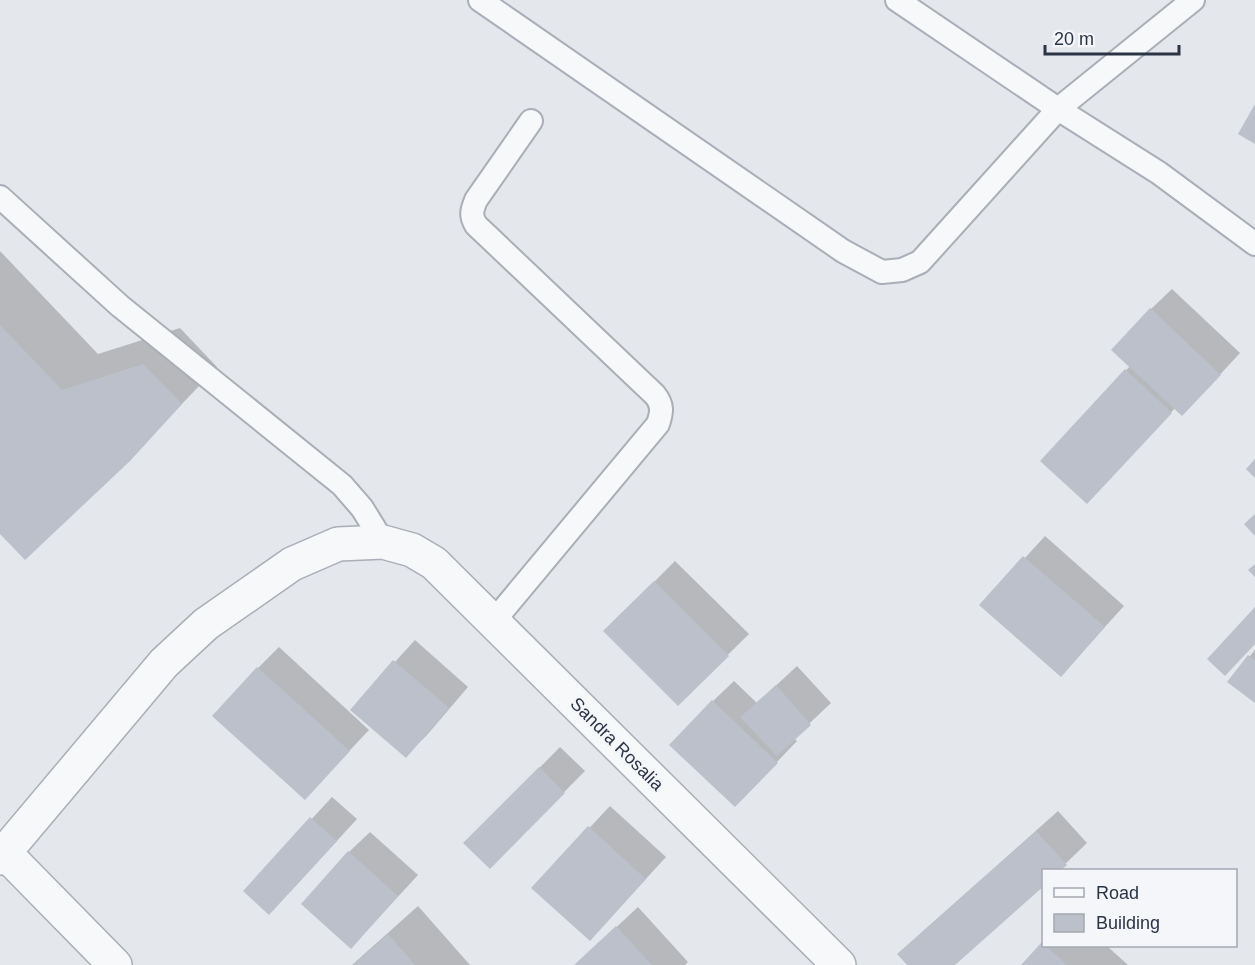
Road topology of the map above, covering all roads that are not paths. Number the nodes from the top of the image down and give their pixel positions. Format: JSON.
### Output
{"nodes":[{"id":1,"x":480,"y":0,"type":"edge"},
{"id":2,"x":897,"y":0,"type":"edge"},
{"id":3,"x":1193,"y":0,"type":"edge"},
{"id":4,"x":1058,"y":109,"type":"junction"},
{"id":5,"x":531,"y":121,"type":"dead end"},
{"id":6,"x":0,"y":197,"type":"edge"},
{"id":7,"x":1255,"y":244,"type":"edge"},
{"id":8,"x":383,"y":542,"type":"junction"},
{"id":9,"x":493,"y":622,"type":"junction"},
{"id":10,"x":3,"y":855,"type":"edge"},
{"id":11,"x":115,"y":965,"type":"edge"},
{"id":12,"x":840,"y":965,"type":"edge"}],
"edges":[{"from":1,"to":4,"type":"lane"},
{"from":2,"to":4,"type":"lane"},
{"from":3,"to":4,"type":"lane"},
{"from":4,"to":7,"type":"lane"},
{"from":5,"to":9,"type":"lane"},
{"from":6,"to":8,"type":"lane"},
{"from":8,"to":9,"type":"street","name":"Sandra Rosalia"},
{"from":8,"to":10,"type":"street","name":"Sandra Rosalia"},
{"from":9,"to":12,"type":"street","name":"Sandra Rosalia"},
{"from":10,"to":11,"type":"street"}]}
